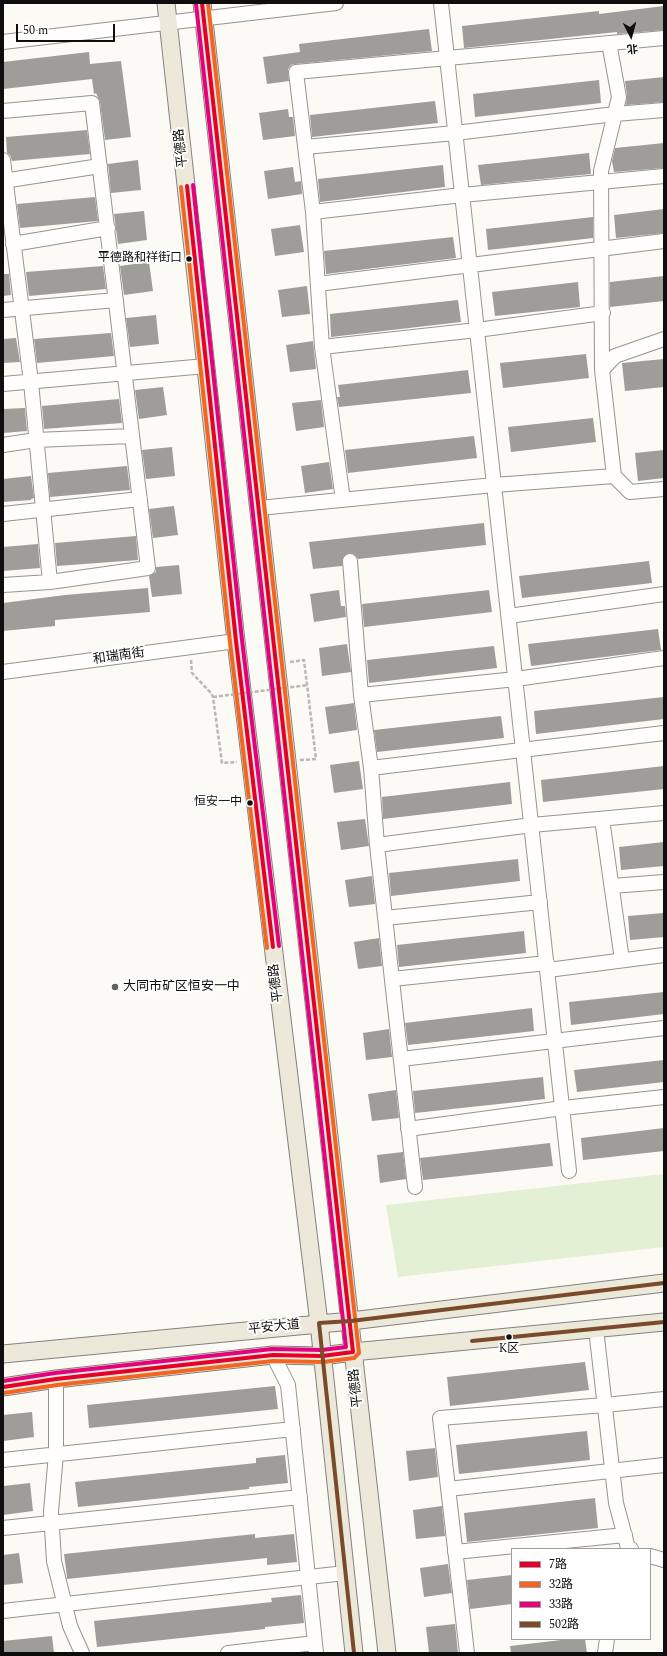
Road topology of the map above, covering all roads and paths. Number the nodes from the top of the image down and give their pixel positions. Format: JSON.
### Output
{"nodes":[{"id":1,"x":166,"y":3,"type":"edge"},
{"id":2,"x":336,"y":3,"type":"edge"},
{"id":3,"x":441,"y":3,"type":"edge"},
{"id":4,"x":203,"y":11,"type":"edge"},
{"id":5,"x":169,"y":23,"type":"junction"},
{"id":6,"x":664,"y":38,"type":"edge"},
{"id":7,"x":3,"y":42,"type":"edge"},
{"id":8,"x":609,"y":43,"type":"junction"},
{"id":9,"x":446,"y":58,"type":"junction"},
{"id":10,"x":664,"y":110,"type":"edge"},
{"id":11,"x":3,"y":111,"type":"edge"},
{"id":12,"x":615,"y":114,"type":"junction"},
{"id":13,"x":455,"y":133,"type":"junction"},
{"id":14,"x":305,"y":147,"type":"junction"},
{"id":15,"x":3,"y":160,"type":"edge"},
{"id":16,"x":100,"y":166,"type":"junction"},
{"id":17,"x":664,"y":176,"type":"edge"},
{"id":18,"x":4,"y":181,"type":"edge"},
{"id":19,"x":601,"y":182,"type":"junction"},
{"id":20,"x":462,"y":195,"type":"junction"},
{"id":21,"x":313,"y":212,"type":"junction"},
{"id":22,"x":108,"y":228,"type":"junction"},
{"id":23,"x":664,"y":241,"type":"edge"},
{"id":24,"x":13,"y":244,"type":"junction"},
{"id":25,"x":602,"y":250,"type":"junction"},
{"id":26,"x":470,"y":265,"type":"junction"},
{"id":27,"x":318,"y":284,"type":"junction"},
{"id":28,"x":116,"y":300,"type":"junction"},
{"id":29,"x":21,"y":308,"type":"junction"},
{"id":30,"x":3,"y":310,"type":"edge"},
{"id":31,"x":603,"y":313,"type":"junction"},
{"id":32,"x":477,"y":330,"type":"junction"},
{"id":33,"x":664,"y":339,"type":"edge"},
{"id":34,"x":322,"y":347,"type":"junction"},
{"id":35,"x":206,"y":366,"type":"junction"},
{"id":36,"x":602,"y":370,"type":"junction"},
{"id":37,"x":125,"y":373,"type":"junction"},
{"id":38,"x":31,"y":382,"type":"junction"},
{"id":39,"x":3,"y":384,"type":"edge"},
{"id":40,"x":132,"y":436,"type":"junction"},
{"id":41,"x":36,"y":440,"type":"junction"},
{"id":42,"x":3,"y":445,"type":"edge"},
{"id":43,"x":614,"y":476,"type":"junction"},
{"id":44,"x":494,"y":485,"type":"junction"},
{"id":45,"x":664,"y":489,"type":"edge"},
{"id":46,"x":140,"y":499,"type":"junction"},
{"id":47,"x":343,"y":500,"type":"junction"},
{"id":48,"x":259,"y":508,"type":"junction"},
{"id":49,"x":43,"y":509,"type":"junction"},
{"id":50,"x":3,"y":514,"type":"edge"},
{"id":51,"x":350,"y":561,"type":"dead end"},
{"id":52,"x":50,"y":582,"type":"junction"},
{"id":53,"x":3,"y":585,"type":"edge"},
{"id":54,"x":664,"y":594,"type":"edge"},
{"id":55,"x":509,"y":616,"type":"junction"},
{"id":56,"x":236,"y":641,"type":"junction"},
{"id":57,"x":664,"y":658,"type":"edge"},
{"id":58,"x":304,"y":660,"type":"dead end"},
{"id":59,"x":3,"y":672,"type":"edge"},
{"id":60,"x":192,"y":673,"type":"dead end"},
{"id":61,"x":516,"y":679,"type":"junction"},
{"id":62,"x":308,"y":685,"type":"junction"},
{"id":63,"x":362,"y":695,"type":"junction"},
{"id":64,"x":213,"y":697,"type":"junction"},
{"id":65,"x":664,"y":733,"type":"edge"},
{"id":66,"x":524,"y":750,"type":"junction"},
{"id":67,"x":316,"y":759,"type":"dead end"},
{"id":68,"x":222,"y":763,"type":"dead end"},
{"id":69,"x":371,"y":768,"type":"junction"},
{"id":70,"x":664,"y":813,"type":"edge"},
{"id":71,"x":602,"y":819,"type":"junction"},
{"id":72,"x":532,"y":825,"type":"junction"},
{"id":73,"x":377,"y":845,"type":"junction"},
{"id":74,"x":664,"y":882,"type":"edge"},
{"id":75,"x":612,"y":886,"type":"junction"},
{"id":76,"x":540,"y":902,"type":"junction"},
{"id":77,"x":385,"y":918,"type":"junction"},
{"id":78,"x":664,"y":954,"type":"edge"},
{"id":79,"x":622,"y":960,"type":"junction"},
{"id":80,"x":547,"y":966,"type":"junction"},
{"id":81,"x":392,"y":979,"type":"junction"},
{"id":82,"x":664,"y":1028,"type":"edge"},
{"id":83,"x":555,"y":1041,"type":"junction"},
{"id":84,"x":401,"y":1059,"type":"junction"},
{"id":85,"x":664,"y":1097,"type":"edge"},
{"id":86,"x":562,"y":1108,"type":"junction"},
{"id":87,"x":408,"y":1129,"type":"junction"},
{"id":88,"x":569,"y":1171,"type":"dead end"},
{"id":89,"x":415,"y":1187,"type":"dead end"},
{"id":90,"x":664,"y":1283,"type":"edge"},
{"id":91,"x":351,"y":1321,"type":"junction"},
{"id":92,"x":664,"y":1322,"type":"edge"},
{"id":93,"x":319,"y":1323,"type":"junction"},
{"id":94,"x":596,"y":1329,"type":"junction"},
{"id":95,"x":353,"y":1352,"type":"junction"},
{"id":96,"x":3,"y":1354,"type":"edge"},
{"id":97,"x":272,"y":1355,"type":"junction"},
{"id":98,"x":322,"y":1356,"type":"junction"},
{"id":99,"x":56,"y":1379,"type":"junction"},
{"id":100,"x":3,"y":1387,"type":"edge"},
{"id":101,"x":664,"y":1399,"type":"edge"},
{"id":102,"x":605,"y":1406,"type":"junction"},
{"id":103,"x":293,"y":1429,"type":"junction"},
{"id":104,"x":56,"y":1453,"type":"junction"},
{"id":105,"x":3,"y":1460,"type":"edge"},
{"id":106,"x":664,"y":1465,"type":"edge"},
{"id":107,"x":613,"y":1471,"type":"junction"},
{"id":108,"x":448,"y":1488,"type":"junction"},
{"id":109,"x":300,"y":1497,"type":"junction"},
{"id":110,"x":52,"y":1522,"type":"junction"},
{"id":111,"x":3,"y":1528,"type":"edge"},
{"id":112,"x":625,"y":1535,"type":"junction"},
{"id":113,"x":628,"y":1548,"type":"edge"},
{"id":114,"x":455,"y":1552,"type":"junction"},
{"id":115,"x":651,"y":1556,"type":"edge"},
{"id":116,"x":664,"y":1560,"type":"edge"},
{"id":117,"x":345,"y":1573,"type":"junction"},
{"id":118,"x":308,"y":1577,"type":"junction"},
{"id":119,"x":64,"y":1605,"type":"junction"},
{"id":120,"x":3,"y":1611,"type":"edge"},
{"id":121,"x":607,"y":1640,"type":"edge"},
{"id":122,"x":316,"y":1648,"type":"edge"},
{"id":123,"x":82,"y":1653,"type":"edge"},
{"id":124,"x":228,"y":1653,"type":"edge"},
{"id":125,"x":354,"y":1653,"type":"edge"},
{"id":126,"x":387,"y":1653,"type":"edge"},
{"id":127,"x":467,"y":1653,"type":"edge"},
{"id":128,"x":605,"y":1653,"type":"edge"}],
"edges":[{"from":1,"to":5,"type":"main road","name":"平德路"},
{"from":2,"to":4,"type":"street"},
{"from":3,"to":9,"type":"street"},
{"from":4,"to":5,"type":"street"},
{"from":4,"to":48,"type":"main road","name":"平德路"},
{"from":5,"to":7,"type":"street"},
{"from":5,"to":35,"type":"main road","name":"平德路"},
{"from":6,"to":8,"type":"street"},
{"from":8,"to":9,"type":"street"},
{"from":8,"to":12,"type":"street"},
{"from":9,"to":13,"type":"street"},
{"from":9,"to":14,"type":"street"},
{"from":10,"to":12,"type":"street"},
{"from":11,"to":16,"type":"street"},
{"from":12,"to":13,"type":"street"},
{"from":12,"to":19,"type":"street"},
{"from":13,"to":14,"type":"street"},
{"from":13,"to":20,"type":"street"},
{"from":14,"to":21,"type":"street"},
{"from":15,"to":18,"type":"street"},
{"from":16,"to":18,"type":"street"},
{"from":16,"to":22,"type":"street"},
{"from":17,"to":19,"type":"street"},
{"from":18,"to":24,"type":"street"},
{"from":19,"to":20,"type":"street"},
{"from":19,"to":25,"type":"street"},
{"from":20,"to":21,"type":"street"},
{"from":20,"to":26,"type":"street"},
{"from":21,"to":27,"type":"street"},
{"from":22,"to":24,"type":"street"},
{"from":22,"to":28,"type":"street"},
{"from":23,"to":25,"type":"street"},
{"from":24,"to":29,"type":"street"},
{"from":25,"to":26,"type":"street"},
{"from":25,"to":31,"type":"street"},
{"from":26,"to":27,"type":"street"},
{"from":26,"to":32,"type":"street"},
{"from":27,"to":34,"type":"street"},
{"from":28,"to":29,"type":"street"},
{"from":28,"to":37,"type":"street"},
{"from":29,"to":30,"type":"street"},
{"from":29,"to":38,"type":"street"},
{"from":31,"to":32,"type":"street"},
{"from":31,"to":36,"type":"street"},
{"from":32,"to":34,"type":"street"},
{"from":32,"to":44,"type":"street"},
{"from":33,"to":36,"type":"street"},
{"from":34,"to":47,"type":"street"},
{"from":35,"to":37,"type":"street"},
{"from":35,"to":56,"type":"main road","name":"平德路"},
{"from":36,"to":43,"type":"street"},
{"from":37,"to":38,"type":"street"},
{"from":37,"to":40,"type":"street"},
{"from":38,"to":39,"type":"street"},
{"from":38,"to":41,"type":"street"},
{"from":40,"to":41,"type":"street"},
{"from":40,"to":46,"type":"street"},
{"from":41,"to":42,"type":"street"},
{"from":41,"to":49,"type":"street"},
{"from":43,"to":44,"type":"street"},
{"from":43,"to":45,"type":"street"},
{"from":44,"to":47,"type":"street"},
{"from":44,"to":55,"type":"street"},
{"from":46,"to":49,"type":"street"},
{"from":46,"to":52,"type":"street"},
{"from":47,"to":48,"type":"street"},
{"from":48,"to":91,"type":"main road","name":"平德路"},
{"from":49,"to":50,"type":"street"},
{"from":49,"to":52,"type":"street"},
{"from":51,"to":63,"type":"street"},
{"from":52,"to":53,"type":"street"},
{"from":54,"to":55,"type":"street"},
{"from":55,"to":61,"type":"street"},
{"from":56,"to":59,"type":"street","name":"和瑞南街"},
{"from":56,"to":93,"type":"main road","name":"平德路"},
{"from":57,"to":61,"type":"street"},
{"from":58,"to":62,"type":"path"},
{"from":60,"to":64,"type":"path"},
{"from":61,"to":63,"type":"street"},
{"from":61,"to":66,"type":"street"},
{"from":62,"to":64,"type":"path","bridge":true},
{"from":62,"to":67,"type":"path"},
{"from":63,"to":69,"type":"street"},
{"from":64,"to":68,"type":"path"},
{"from":65,"to":66,"type":"street"},
{"from":66,"to":69,"type":"street"},
{"from":66,"to":72,"type":"street"},
{"from":69,"to":73,"type":"street"},
{"from":70,"to":71,"type":"street"},
{"from":71,"to":72,"type":"street"},
{"from":71,"to":75,"type":"street"},
{"from":72,"to":73,"type":"street"},
{"from":72,"to":76,"type":"street"},
{"from":73,"to":77,"type":"street"},
{"from":74,"to":75,"type":"street"},
{"from":75,"to":79,"type":"street"},
{"from":76,"to":77,"type":"street"},
{"from":76,"to":80,"type":"street"},
{"from":77,"to":81,"type":"street"},
{"from":78,"to":79,"type":"street"},
{"from":79,"to":80,"type":"street"},
{"from":80,"to":81,"type":"street"},
{"from":80,"to":83,"type":"street"},
{"from":81,"to":84,"type":"street"},
{"from":82,"to":83,"type":"street"},
{"from":83,"to":84,"type":"street"},
{"from":83,"to":86,"type":"street"},
{"from":84,"to":87,"type":"street"},
{"from":85,"to":86,"type":"street"},
{"from":86,"to":87,"type":"street"},
{"from":86,"to":88,"type":"street"},
{"from":87,"to":89,"type":"street"},
{"from":90,"to":91,"type":"main road","name":"平安大道"},
{"from":91,"to":93,"type":"main road","name":"平安大道"},
{"from":91,"to":95,"type":"main road","name":"平德路"},
{"from":92,"to":94,"type":"main road","name":"平安大道"},
{"from":93,"to":96,"type":"main road","name":"平安大道"},
{"from":93,"to":98,"type":"main road","name":"平德路"},
{"from":94,"to":95,"type":"main road","name":"平安大道"},
{"from":94,"to":102,"type":"street"},
{"from":95,"to":98,"type":"main road","name":"平安大道"},
{"from":95,"to":126,"type":"main road","name":"平德路"},
{"from":97,"to":98,"type":"main road","name":"平安大道"},
{"from":97,"to":99,"type":"main road","name":"平安大道"},
{"from":97,"to":103,"type":"street"},
{"from":98,"to":117,"type":"main road","name":"平德路"},
{"from":99,"to":100,"type":"main road","name":"平安大道"},
{"from":99,"to":104,"type":"street"},
{"from":101,"to":102,"type":"street"},
{"from":102,"to":107,"type":"street"},
{"from":102,"to":108,"type":"street"},
{"from":103,"to":104,"type":"street"},
{"from":103,"to":109,"type":"street"},
{"from":104,"to":105,"type":"street"},
{"from":104,"to":110,"type":"street"},
{"from":106,"to":107,"type":"street"},
{"from":107,"to":108,"type":"street"},
{"from":107,"to":112,"type":"street"},
{"from":108,"to":114,"type":"street"},
{"from":109,"to":110,"type":"street"},
{"from":109,"to":118,"type":"street"},
{"from":110,"to":111,"type":"street"},
{"from":110,"to":119,"type":"street"},
{"from":112,"to":113,"type":"street"},
{"from":112,"to":114,"type":"street"},
{"from":114,"to":127,"type":"street"},
{"from":115,"to":116,"type":"street"},
{"from":117,"to":118,"type":"street"},
{"from":117,"to":125,"type":"main road","name":"平德路"},
{"from":118,"to":119,"type":"street"},
{"from":118,"to":122,"type":"street"},
{"from":119,"to":120,"type":"street"},
{"from":119,"to":123,"type":"street"},
{"from":121,"to":128,"type":"street"},
{"from":122,"to":124,"type":"street"}]}
